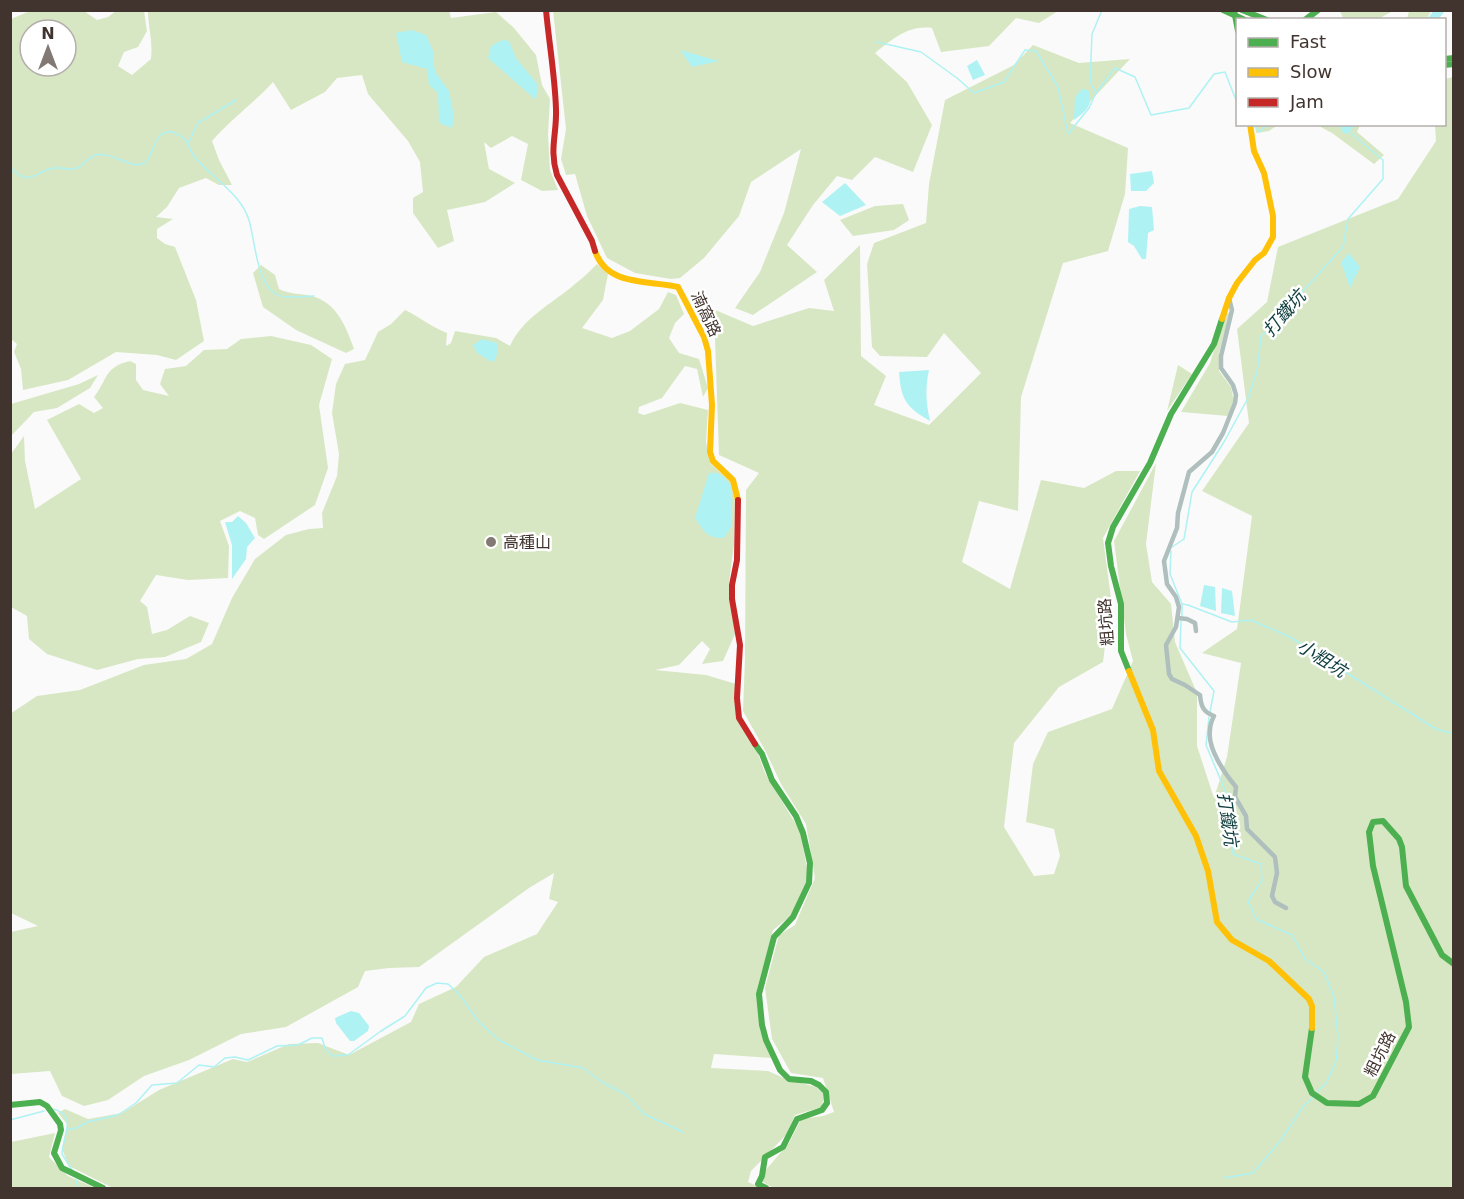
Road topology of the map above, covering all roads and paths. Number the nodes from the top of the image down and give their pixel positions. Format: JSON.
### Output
{"nodes":[{"id":1,"x":546,"y":10,"type":"edge"},
{"id":2,"x":1223,"y":10,"type":"edge"},
{"id":3,"x":1242,"y":10,"type":"edge"},
{"id":4,"x":1234,"y":13,"type":"edge"},
{"id":5,"x":1262,"y":18,"type":"edge"},
{"id":6,"x":1250,"y":128,"type":"edge"},
{"id":7,"x":1229,"y":298,"type":"junction"},
{"id":8,"x":1178,"y":618,"type":"junction"},
{"id":9,"x":1196,"y":631,"type":"dead end"},
{"id":10,"x":1286,"y":908,"type":"dead end"},
{"id":11,"x":1454,"y":964,"type":"edge"},
{"id":12,"x":10,"y":1105,"type":"edge"},
{"id":13,"x":103,"y":1188,"type":"edge"},
{"id":14,"x":766,"y":1188,"type":"edge"}],
"edges":[{"from":1,"to":14,"type":"street","name":"湳窩路"},
{"from":2,"to":4,"type":"street"},
{"from":3,"to":5,"type":"street"},
{"from":6,"to":7,"type":"street","name":"粗坑路"},
{"from":7,"to":8,"type":"street"},
{"from":7,"to":11,"type":"street","name":"粗坑路"},
{"from":8,"to":9,"type":"street"},
{"from":8,"to":10,"type":"street"},
{"from":12,"to":13,"type":"street"}]}
